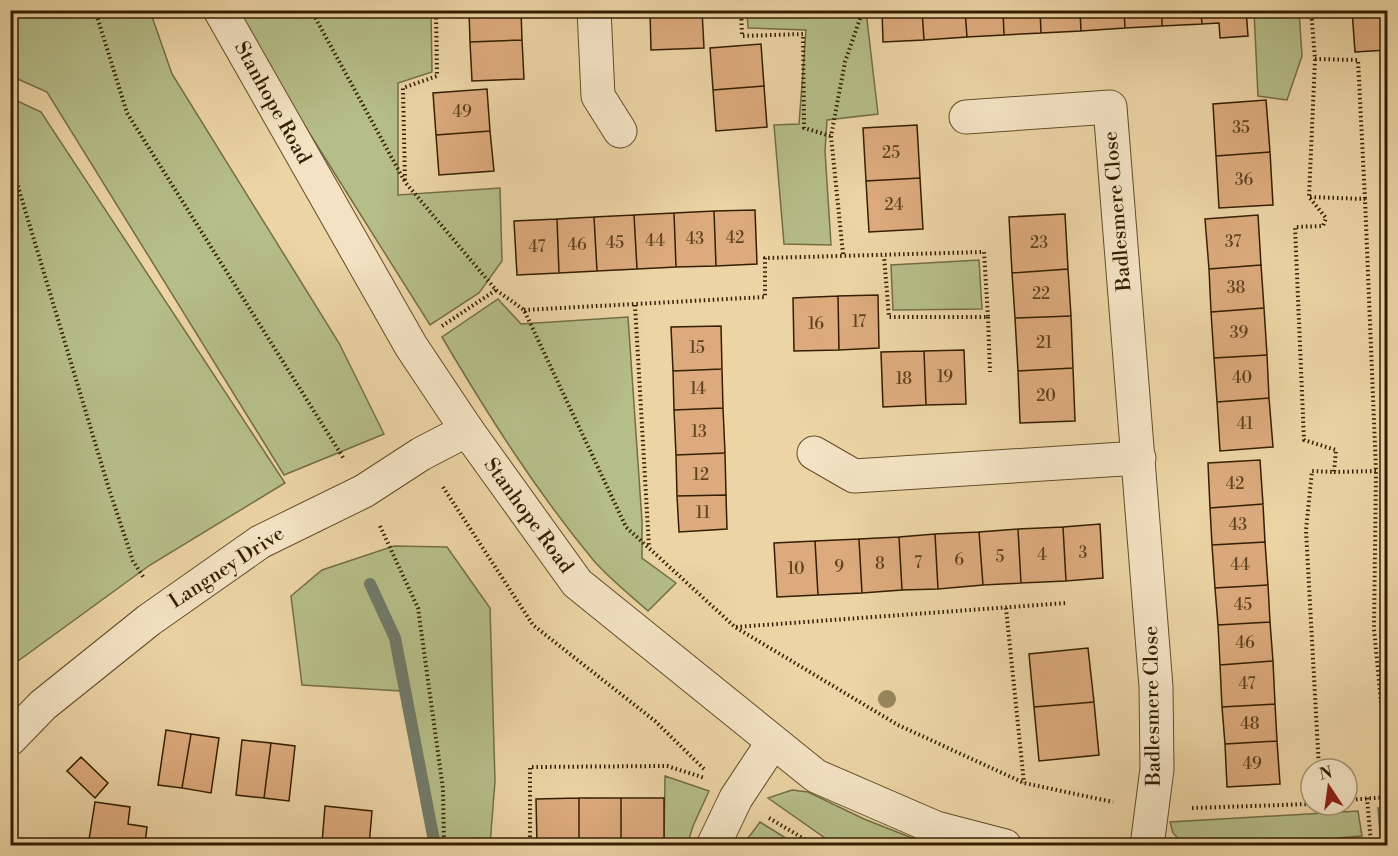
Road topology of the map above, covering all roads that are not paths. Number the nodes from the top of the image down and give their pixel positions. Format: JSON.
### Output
{"nodes":[{"id":1,"x":220,"y":10,"type":"edge"},
{"id":2,"x":594,"y":10,"type":"edge"},
{"id":3,"x":966,"y":117,"type":"dead end"},
{"id":4,"x":620,"y":130,"type":"dead end"},
{"id":5,"x":467,"y":430,"type":"junction"},
{"id":6,"x":814,"y":453,"type":"dead end"},
{"id":7,"x":1138,"y":458,"type":"junction"},
{"id":8,"x":10,"y":739,"type":"edge"},
{"id":9,"x":773,"y":742,"type":"junction"},
{"id":10,"x":713,"y":846,"type":"edge"},
{"id":11,"x":1005,"y":846,"type":"edge"},
{"id":12,"x":1147,"y":846,"type":"edge"}],
"edges":[{"from":1,"to":5,"type":"street","name":"Stanhope Road"},
{"from":2,"to":4,"type":"street"},
{"from":3,"to":7,"type":"street","name":"Badlesmere Close"},
{"from":5,"to":8,"type":"street","name":"Langney Drive"},
{"from":5,"to":9,"type":"street","name":"Stanhope Road"},
{"from":6,"to":7,"type":"street"},
{"from":7,"to":12,"type":"street","name":"Badlesmere Close"},
{"from":9,"to":10,"type":"street"},
{"from":9,"to":11,"type":"street","name":"Stanhope Road"}]}
